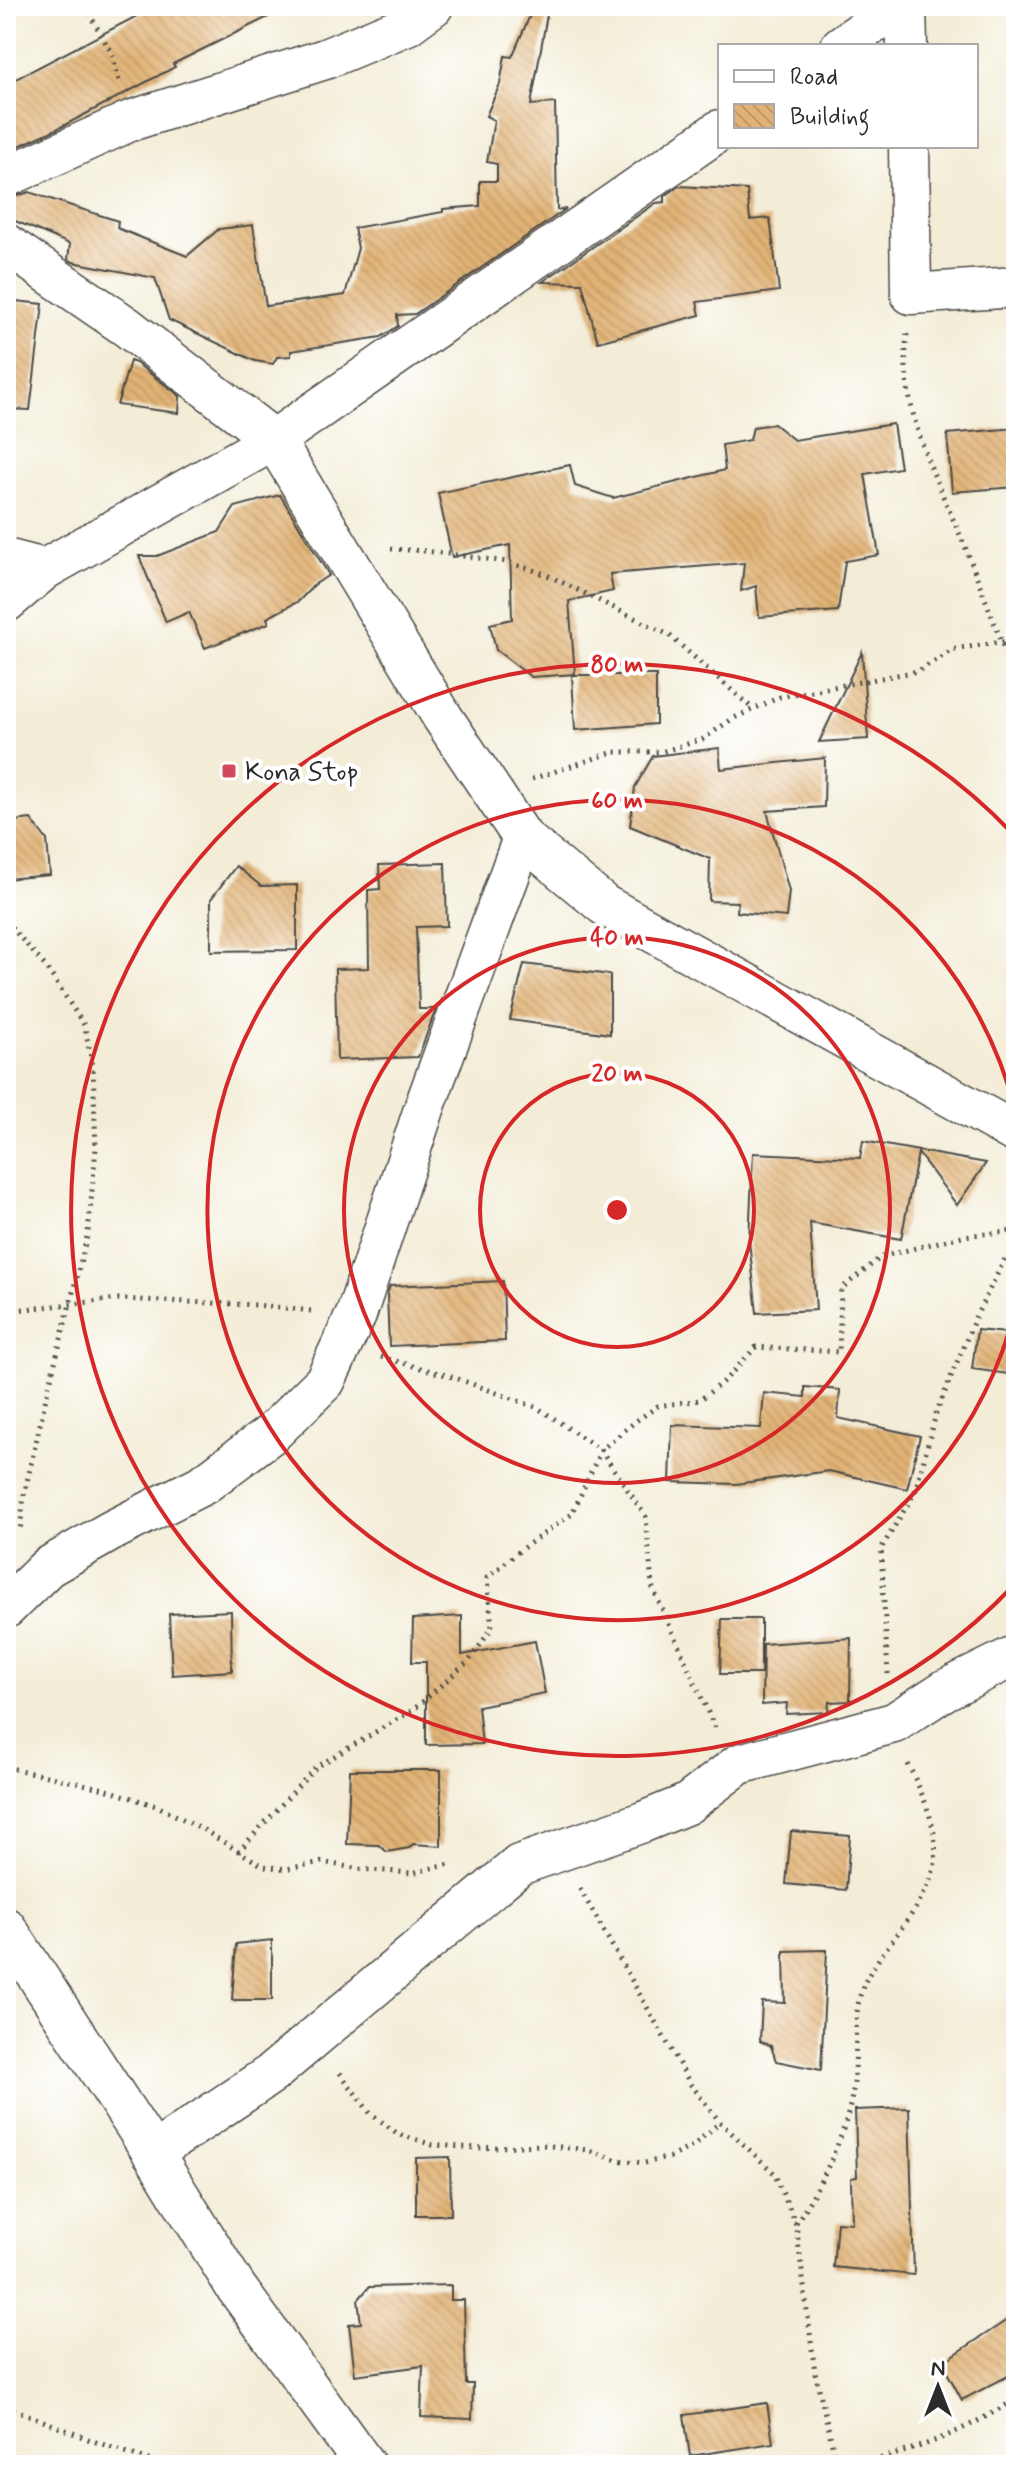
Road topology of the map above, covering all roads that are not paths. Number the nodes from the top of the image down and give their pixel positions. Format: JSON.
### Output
{"nodes":[{"id":1,"x":433,"y":6,"type":"edge"},
{"id":2,"x":898,"y":6,"type":"edge"},
{"id":3,"x":906,"y":6,"type":"edge"},
{"id":4,"x":844,"y":44,"type":"edge"},
{"id":5,"x":907,"y":44,"type":"edge"},
{"id":6,"x":718,"y":131,"type":"edge"},
{"id":7,"x":909,"y":148,"type":"edge"},
{"id":8,"x":6,"y":177,"type":"edge"},
{"id":9,"x":6,"y":244,"type":"edge"},
{"id":10,"x":1016,"y":287,"type":"edge"},
{"id":11,"x":274,"y":440,"type":"junction"},
{"id":12,"x":6,"y":559,"type":"edge"},
{"id":13,"x":45,"y":569,"type":"junction"},
{"id":14,"x":6,"y":602,"type":"edge"},
{"id":15,"x":523,"y":838,"type":"junction"},
{"id":16,"x":1016,"y":1133,"type":"edge"},
{"id":17,"x":10,"y":1605,"type":"edge"},
{"id":18,"x":1016,"y":1655,"type":"edge"},
{"id":19,"x":6,"y":1928,"type":"edge"},
{"id":20,"x":153,"y":2153,"type":"junction"},
{"id":21,"x":365,"y":2465,"type":"edge"}],
"edges":[{"from":1,"to":8,"type":"street"},
{"from":2,"to":4,"type":"street"},
{"from":3,"to":5,"type":"street"},
{"from":6,"to":11,"type":"street"},
{"from":7,"to":10,"type":"street"},
{"from":9,"to":11,"type":"street"},
{"from":11,"to":13,"type":"street"},
{"from":11,"to":15,"type":"street"},
{"from":12,"to":13,"type":"street"},
{"from":13,"to":14,"type":"street"},
{"from":15,"to":16,"type":"street"},
{"from":15,"to":17,"type":"street"},
{"from":18,"to":20,"type":"street"},
{"from":19,"to":20,"type":"street"},
{"from":20,"to":21,"type":"street"}]}
